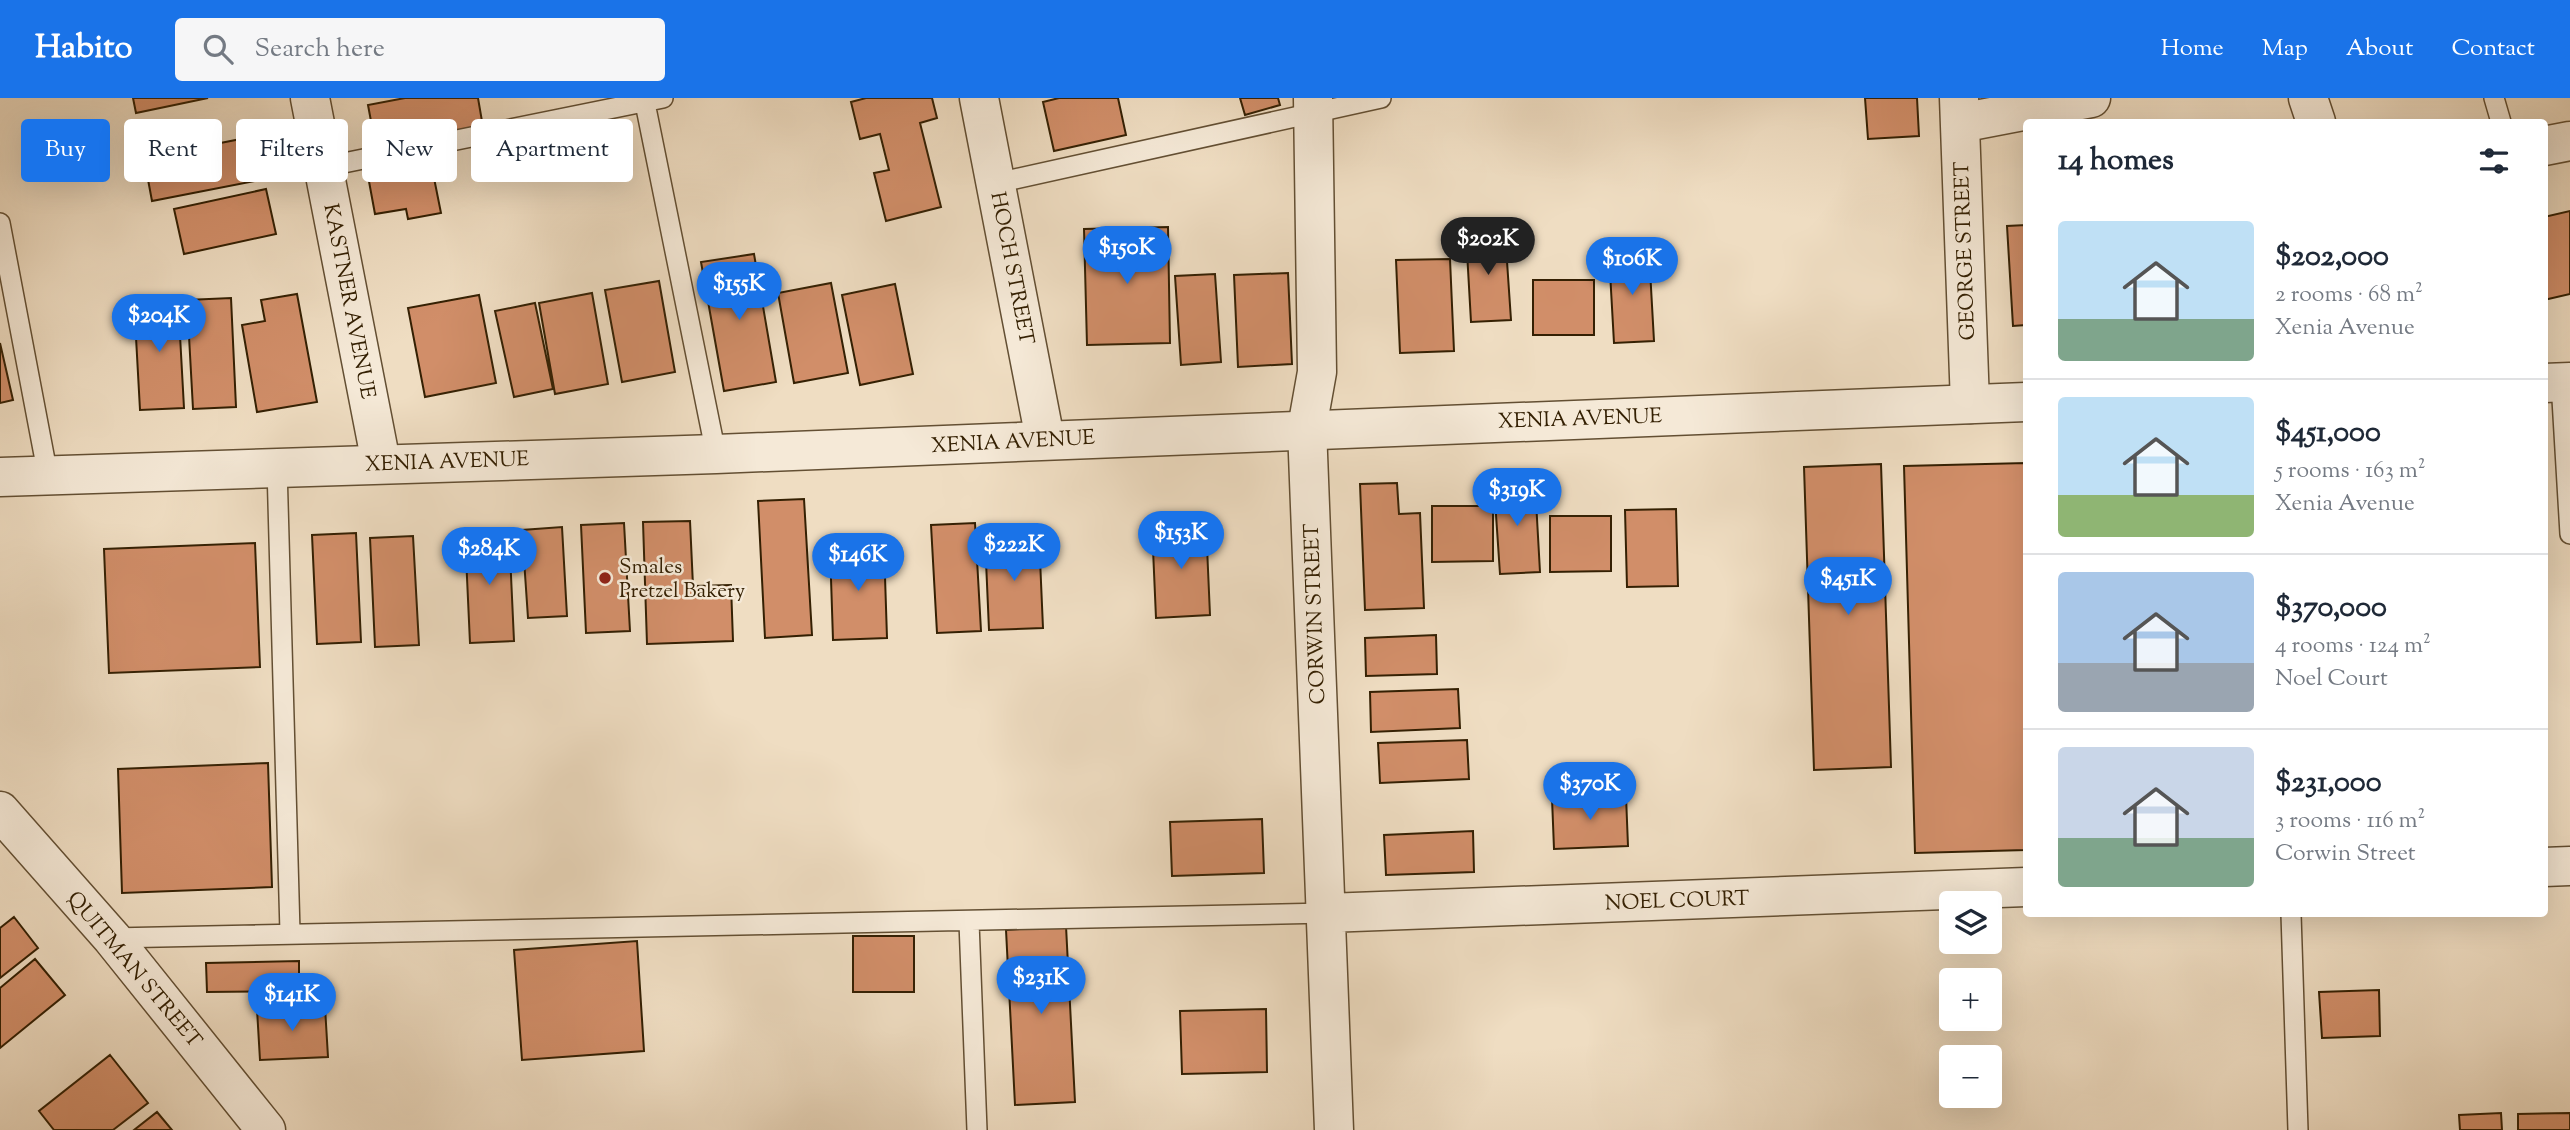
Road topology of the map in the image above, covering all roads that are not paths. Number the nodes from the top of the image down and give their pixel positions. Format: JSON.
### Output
{"nodes":[{"id":1,"x":310,"y":98,"type":"edge"},
{"id":2,"x":979,"y":98,"type":"edge"},
{"id":3,"x":1381,"y":98,"type":"edge"},
{"id":4,"x":2088,"y":98,"type":"edge"},
{"id":5,"x":2308,"y":98,"type":"edge"},
{"id":6,"x":2494,"y":98,"type":"edge"},
{"id":7,"x":650,"y":99,"type":"edge"},
{"id":8,"x":1314,"y":105,"type":"edge"},
{"id":9,"x":1959,"y":110,"type":"edge"},
{"id":10,"x":314,"y":119,"type":"edge"},
{"id":11,"x":2315,"y":119,"type":"edge"},
{"id":12,"x":2500,"y":119,"type":"edge"},
{"id":13,"x":2570,"y":141,"type":"edge"},
{"id":14,"x":2548,"y":145,"type":"edge"},
{"id":15,"x":348,"y":162,"type":"edge"},
{"id":16,"x":327,"y":182,"type":"edge"},
{"id":17,"x":997,"y":183,"type":"junction"},
{"id":18,"x":0,"y":223,"type":"edge"},
{"id":19,"x":2558,"y":382,"type":"edge"},
{"id":20,"x":2023,"y":402,"type":"edge"},
{"id":21,"x":1969,"y":404,"type":"junction"},
{"id":22,"x":1307,"y":428,"type":"junction"},
{"id":23,"x":1045,"y":439,"type":"junction"},
{"id":24,"x":716,"y":454,"type":"junction"},
{"id":25,"x":381,"y":463,"type":"junction"},
{"id":26,"x":277,"y":467,"type":"junction"},
{"id":27,"x":48,"y":475,"type":"junction"},
{"id":28,"x":0,"y":477,"type":"edge"},
{"id":29,"x":2570,"y":534,"type":"edge"},
{"id":30,"x":0,"y":811,"type":"edge"},
{"id":31,"x":2570,"y":866,"type":"edge"},
{"id":32,"x":2548,"y":867,"type":"edge"},
{"id":33,"x":2023,"y":887,"type":"edge"},
{"id":34,"x":1327,"y":913,"type":"junction"},
{"id":35,"x":2291,"y":917,"type":"edge"},
{"id":36,"x":969,"y":922,"type":"junction"},
{"id":37,"x":290,"y":932,"type":"junction"},
{"id":38,"x":112,"y":937,"type":"junction"},
{"id":39,"x":266,"y":1130,"type":"edge"},
{"id":40,"x":977,"y":1130,"type":"edge"},
{"id":41,"x":1334,"y":1130,"type":"edge"},
{"id":42,"x":2298,"y":1130,"type":"edge"}],
"edges":[{"from":1,"to":10,"type":"street","name":"KASTNER AVENUE"},
{"from":2,"to":17,"type":"street","name":"HOCH STREET"},
{"from":3,"to":8,"type":"lane"},
{"from":4,"to":9,"type":"street"},
{"from":5,"to":11,"type":"street"},
{"from":6,"to":12,"type":"lane"},
{"from":7,"to":15,"type":"lane"},
{"from":7,"to":24,"type":"lane"},
{"from":8,"to":17,"type":"lane"},
{"from":8,"to":22,"type":"street","name":"CORWIN STREET"},
{"from":9,"to":21,"type":"street","name":"GEORGE STREET"},
{"from":13,"to":14,"type":"street"},
{"from":16,"to":25,"type":"street","name":"KASTNER AVENUE"},
{"from":17,"to":23,"type":"street","name":"HOCH STREET"},
{"from":18,"to":27,"type":"lane"},
{"from":19,"to":29,"type":"lane"},
{"from":20,"to":21,"type":"street","name":"XENIA AVENUE"},
{"from":21,"to":22,"type":"street","name":"XENIA AVENUE"},
{"from":22,"to":23,"type":"street","name":"XENIA AVENUE"},
{"from":22,"to":34,"type":"street","name":"CORWIN STREET"},
{"from":23,"to":24,"type":"street","name":"XENIA AVENUE"},
{"from":24,"to":25,"type":"street","name":"XENIA AVENUE"},
{"from":25,"to":26,"type":"street","name":"XENIA AVENUE"},
{"from":26,"to":27,"type":"street","name":"XENIA AVENUE"},
{"from":26,"to":37,"type":"lane"},
{"from":27,"to":28,"type":"street","name":"XENIA AVENUE"},
{"from":30,"to":38,"type":"street","name":"QUITMAN STREET"},
{"from":31,"to":32,"type":"street"},
{"from":33,"to":34,"type":"street","name":"NOEL COURT"},
{"from":34,"to":36,"type":"lane"},
{"from":34,"to":41,"type":"street","name":"CORWIN STREET"},
{"from":35,"to":42,"type":"lane"},
{"from":36,"to":37,"type":"lane"},
{"from":36,"to":40,"type":"lane"},
{"from":37,"to":38,"type":"lane"},
{"from":38,"to":39,"type":"street","name":"QUITMAN STREET"}]}
